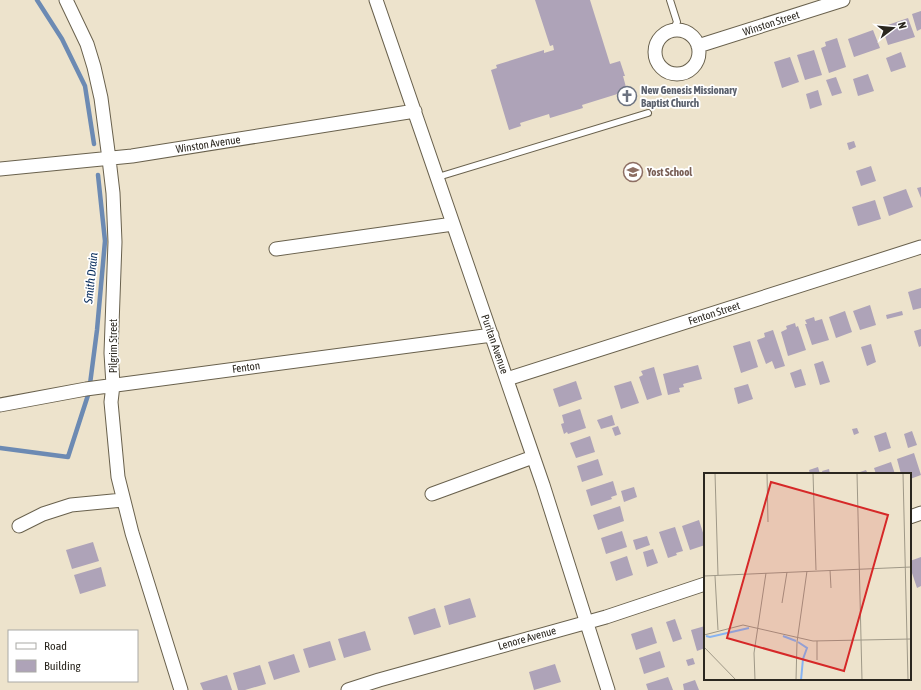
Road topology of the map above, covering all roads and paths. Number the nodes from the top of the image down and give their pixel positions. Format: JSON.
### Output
{"nodes":[{"id":1,"x":66,"y":0,"type":"edge"},
{"id":2,"x":376,"y":0,"type":"edge"},
{"id":3,"x":670,"y":0,"type":"edge"},
{"id":4,"x":843,"y":0,"type":"edge"},
{"id":5,"x":673,"y":30,"type":"junction"},
{"id":6,"x":698,"y":46,"type":"junction"},
{"id":7,"x":415,"y":111,"type":"junction"},
{"id":8,"x":648,"y":113,"type":"dead end"},
{"id":9,"x":109,"y":159,"type":"junction"},
{"id":10,"x":0,"y":168,"type":"edge"},
{"id":11,"x":438,"y":177,"type":"junction"},
{"id":12,"x":453,"y":224,"type":"junction"},
{"id":13,"x":921,"y":247,"type":"edge"},
{"id":14,"x":276,"y":249,"type":"dead end"},
{"id":15,"x":492,"y":335,"type":"junction"},
{"id":16,"x":507,"y":379,"type":"junction"},
{"id":17,"x":113,"y":385,"type":"junction"},
{"id":18,"x":0,"y":405,"type":"edge"},
{"id":19,"x":533,"y":457,"type":"junction"},
{"id":20,"x":432,"y":494,"type":"dead end"},
{"id":21,"x":123,"y":500,"type":"junction"},
{"id":22,"x":921,"y":513,"type":"edge"},
{"id":23,"x":911,"y":517,"type":"edge"},
{"id":24,"x":19,"y":526,"type":"dead end"},
{"id":25,"x":704,"y":584,"type":"edge"},
{"id":26,"x":586,"y":621,"type":"junction"},
{"id":27,"x":181,"y":690,"type":"edge"},
{"id":28,"x":348,"y":690,"type":"edge"},
{"id":29,"x":608,"y":690,"type":"edge"}],
"edges":[{"from":1,"to":9,"type":"street","name":"Pilgrim Street"},
{"from":2,"to":7,"type":"street","name":"Puritan Avenue"},
{"from":3,"to":5,"type":"lane"},
{"from":4,"to":6,"type":"street","name":"Winston Street"},
{"from":5,"to":6,"type":"street"},
{"from":5,"to":6,"type":"street"},
{"from":7,"to":9,"type":"street","name":"Winston Avenue"},
{"from":7,"to":11,"type":"street","name":"Puritan Avenue"},
{"from":8,"to":11,"type":"lane"},
{"from":9,"to":10,"type":"street","name":"Winston Avenue"},
{"from":9,"to":17,"type":"street","name":"Pilgrim Street"},
{"from":11,"to":12,"type":"street","name":"Puritan Avenue"},
{"from":12,"to":14,"type":"street"},
{"from":12,"to":15,"type":"street","name":"Puritan Avenue"},
{"from":13,"to":16,"type":"street","name":"Fenton Street"},
{"from":15,"to":16,"type":"street","name":"Puritan Avenue"},
{"from":15,"to":17,"type":"street","name":"Fenton"},
{"from":16,"to":19,"type":"street","name":"Puritan Avenue"},
{"from":17,"to":18,"type":"street","name":"Fenton"},
{"from":17,"to":21,"type":"street","name":"Pilgrim Street"},
{"from":19,"to":20,"type":"street"},
{"from":19,"to":26,"type":"street","name":"Puritan Avenue"},
{"from":21,"to":24,"type":"street"},
{"from":21,"to":27,"type":"street","name":"Pilgrim Street"},
{"from":22,"to":23,"type":"street"},
{"from":25,"to":26,"type":"street","name":"Lenore Avenue"},
{"from":26,"to":28,"type":"street","name":"Lenore Avenue"},
{"from":26,"to":29,"type":"street","name":"Puritan Avenue"}]}
